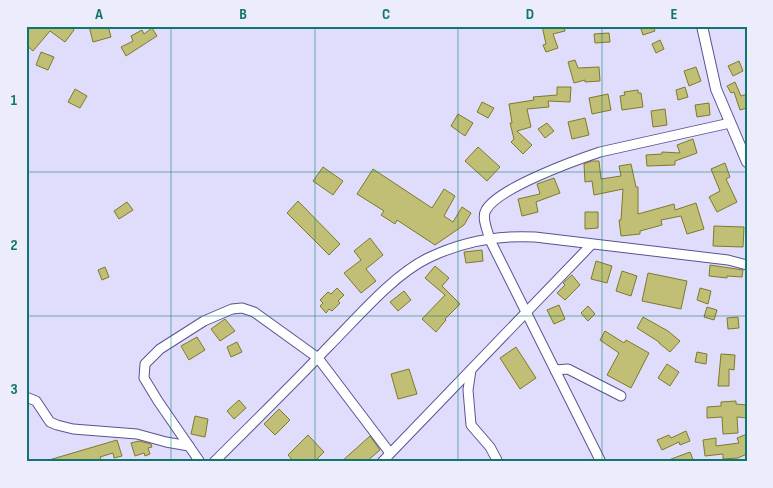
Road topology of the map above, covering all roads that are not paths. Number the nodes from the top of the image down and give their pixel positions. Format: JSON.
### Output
{"nodes":[{"id":1,"x":702,"y":26,"type":"edge"},
{"id":2,"x":730,"y":123,"type":"junction"},
{"id":3,"x":747,"y":162,"type":"edge"},
{"id":4,"x":490,"y":240,"type":"junction"},
{"id":5,"x":591,"y":244,"type":"junction"},
{"id":6,"x":747,"y":265,"type":"edge"},
{"id":7,"x":526,"y":313,"type":"junction"},
{"id":8,"x":318,"y":358,"type":"junction"},
{"id":9,"x":471,"y":370,"type":"junction"},
{"id":10,"x":555,"y":370,"type":"junction"},
{"id":11,"x":621,"y":396,"type":"dead end"},
{"id":12,"x":26,"y":397,"type":"edge"},
{"id":13,"x":189,"y":446,"type":"junction"},
{"id":14,"x":390,"y":453,"type":"junction"},
{"id":15,"x":497,"y":460,"type":"dead end"},
{"id":16,"x":200,"y":462,"type":"edge"},
{"id":17,"x":214,"y":462,"type":"edge"},
{"id":18,"x":382,"y":462,"type":"edge"},
{"id":19,"x":601,"y":462,"type":"edge"}],
"edges":[{"from":1,"to":2,"type":"street"},
{"from":2,"to":3,"type":"street"},
{"from":2,"to":4,"type":"street"},
{"from":4,"to":5,"type":"street"},
{"from":4,"to":7,"type":"street"},
{"from":4,"to":8,"type":"street"},
{"from":5,"to":6,"type":"street"},
{"from":5,"to":7,"type":"street"},
{"from":7,"to":9,"type":"street"},
{"from":7,"to":10,"type":"street"},
{"from":8,"to":13,"type":"street"},
{"from":8,"to":14,"type":"street"},
{"from":8,"to":17,"type":"street"},
{"from":9,"to":14,"type":"street"},
{"from":9,"to":15,"type":"street"},
{"from":10,"to":11,"type":"street"},
{"from":10,"to":19,"type":"street"},
{"from":12,"to":13,"type":"street"},
{"from":13,"to":16,"type":"street"},
{"from":14,"to":18,"type":"street"}]}
